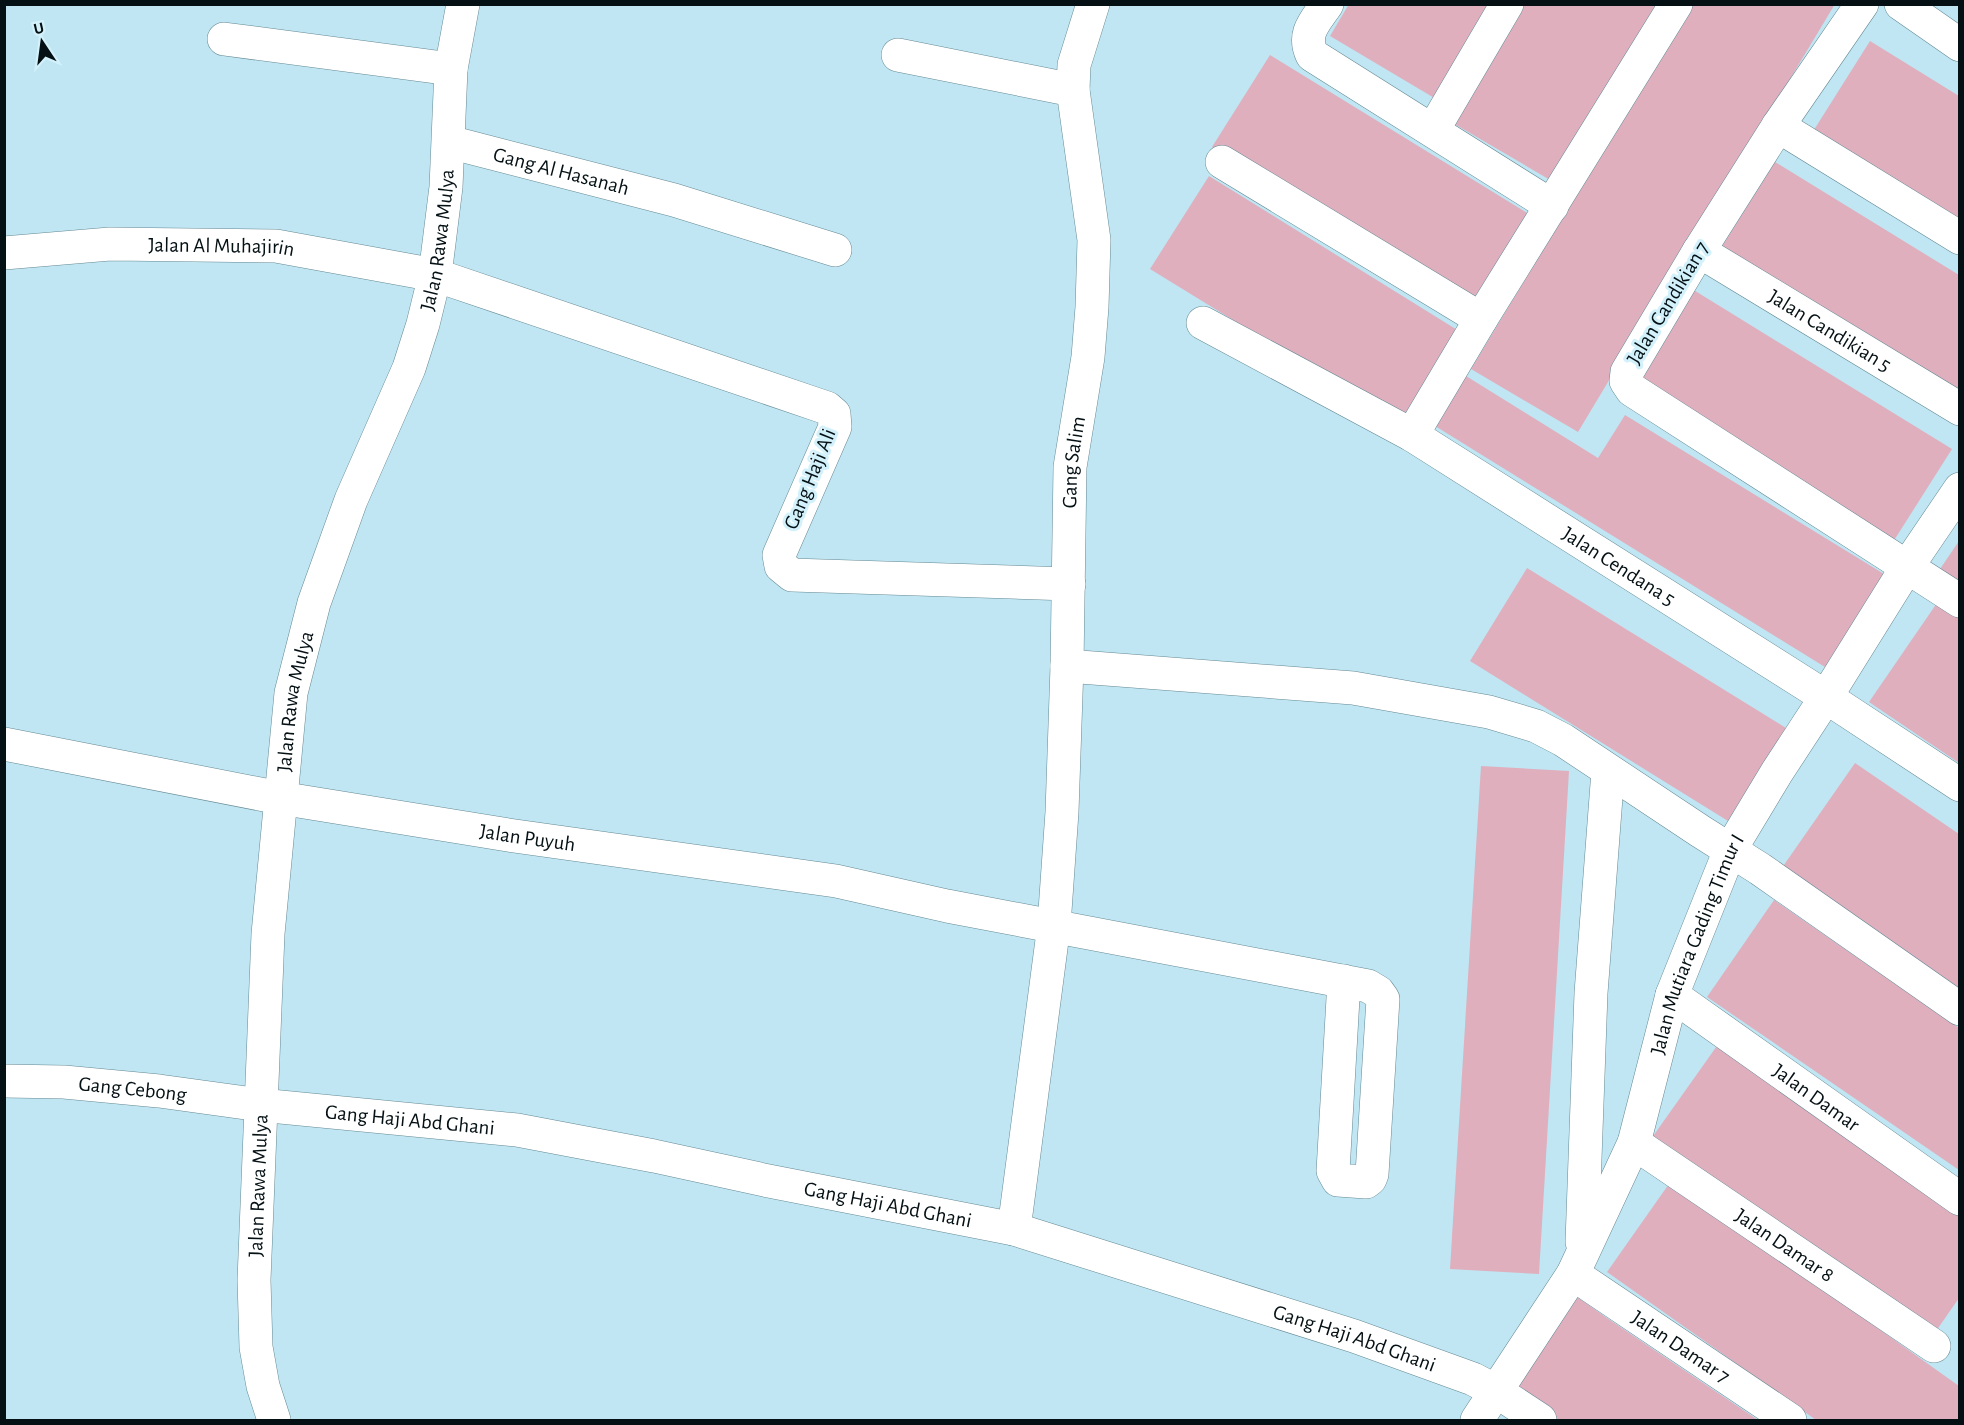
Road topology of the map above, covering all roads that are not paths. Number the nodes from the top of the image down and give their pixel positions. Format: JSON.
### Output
{"nodes":[{"id":1,"x":463,"y":4,"type":"edge"},
{"id":2,"x":1093,"y":4,"type":"edge"},
{"id":3,"x":1327,"y":4,"type":"edge"},
{"id":4,"x":1507,"y":4,"type":"edge"},
{"id":5,"x":1676,"y":4,"type":"edge"},
{"id":6,"x":1862,"y":4,"type":"edge"},
{"id":7,"x":1901,"y":4,"type":"edge"},
{"id":8,"x":224,"y":39,"type":"dead end"},
{"id":9,"x":1959,"y":45,"type":"edge"},
{"id":10,"x":898,"y":55,"type":"dead end"},
{"id":11,"x":450,"y":69,"type":"junction"},
{"id":12,"x":1073,"y":90,"type":"junction"},
{"id":13,"x":1778,"y":126,"type":"junction"},
{"id":14,"x":1433,"y":130,"type":"junction"},
{"id":15,"x":449,"y":142,"type":"junction"},
{"id":16,"x":1222,"y":162,"type":"dead end"},
{"id":17,"x":1552,"y":206,"type":"junction"},
{"id":18,"x":1959,"y":238,"type":"edge"},
{"id":19,"x":835,"y":250,"type":"dead end"},
{"id":20,"x":1699,"y":251,"type":"junction"},
{"id":21,"x":4,"y":253,"type":"edge"},
{"id":22,"x":435,"y":275,"type":"junction"},
{"id":23,"x":1481,"y":319,"type":"junction"},
{"id":24,"x":1203,"y":323,"type":"dead end"},
{"id":25,"x":1959,"y":409,"type":"edge"},
{"id":26,"x":1412,"y":435,"type":"junction"},
{"id":27,"x":1959,"y":489,"type":"edge"},
{"id":28,"x":1907,"y":567,"type":"junction"},
{"id":29,"x":1069,"y":584,"type":"junction"},
{"id":30,"x":1959,"y":601,"type":"edge"},
{"id":31,"x":1067,"y":666,"type":"junction"},
{"id":32,"x":1826,"y":697,"type":"junction"},
{"id":33,"x":4,"y":744,"type":"edge"},
{"id":34,"x":1608,"y":771,"type":"junction"},
{"id":35,"x":1959,"y":785,"type":"edge"},
{"id":36,"x":280,"y":798,"type":"junction"},
{"id":37,"x":1730,"y":850,"type":"junction"},
{"id":38,"x":1054,"y":925,"type":"junction"},
{"id":39,"x":1344,"y":981,"type":"junction"},
{"id":40,"x":1672,"y":995,"type":"junction"},
{"id":41,"x":1959,"y":1010,"type":"edge"},
{"id":42,"x":4,"y":1081,"type":"edge"},
{"id":43,"x":260,"y":1105,"type":"junction"},
{"id":44,"x":1634,"y":1143,"type":"junction"},
{"id":45,"x":1959,"y":1199,"type":"edge"},
{"id":46,"x":1014,"y":1229,"type":"junction"},
{"id":47,"x":1577,"y":1265,"type":"junction"},
{"id":48,"x":1934,"y":1346,"type":"dead end"},
{"id":49,"x":1496,"y":1391,"type":"junction"},
{"id":50,"x":274,"y":1420,"type":"edge"},
{"id":51,"x":1477,"y":1420,"type":"edge"},
{"id":52,"x":1540,"y":1420,"type":"edge"},
{"id":53,"x":1790,"y":1420,"type":"edge"}],
"edges":[{"from":1,"to":11,"type":"street","name":"Jalan Rawa Mulya"},
{"from":2,"to":12,"type":"street","name":"Gang Salim"},
{"from":3,"to":14,"type":"street"},
{"from":4,"to":14,"type":"street"},
{"from":5,"to":17,"type":"street"},
{"from":6,"to":13,"type":"street","name":"Jalan Candikian 7"},
{"from":7,"to":9,"type":"street"},
{"from":8,"to":11,"type":"street"},
{"from":10,"to":12,"type":"street"},
{"from":11,"to":15,"type":"street","name":"Jalan Rawa Mulya"},
{"from":12,"to":29,"type":"street","name":"Gang Salim"},
{"from":13,"to":18,"type":"street"},
{"from":13,"to":20,"type":"street","name":"Jalan Candikian 7"},
{"from":14,"to":17,"type":"street"},
{"from":15,"to":19,"type":"street","name":"Gang Al Hasanah"},
{"from":15,"to":22,"type":"street","name":"Jalan Rawa Mulya"},
{"from":16,"to":23,"type":"street"},
{"from":17,"to":23,"type":"street"},
{"from":20,"to":25,"type":"street","name":"Jalan Candikian 5"},
{"from":20,"to":28,"type":"street","name":"Jalan Candikian 7"},
{"from":21,"to":22,"type":"street","name":"Jalan Al Muhajirin"},
{"from":22,"to":29,"type":"street","name":"Gang Haji Ali"},
{"from":22,"to":36,"type":"street","name":"Jalan Rawa Mulya"},
{"from":23,"to":26,"type":"street"},
{"from":24,"to":26,"type":"street","name":"Jalan Cendana 5"},
{"from":26,"to":32,"type":"street","name":"Jalan Cendana 5"},
{"from":27,"to":28,"type":"street","name":"Jalan Mutiara Gading Timur I"},
{"from":28,"to":30,"type":"street"},
{"from":28,"to":32,"type":"street","name":"Jalan Mutiara Gading Timur I"},
{"from":29,"to":31,"type":"street","name":"Gang Salim"},
{"from":31,"to":34,"type":"street"},
{"from":31,"to":38,"type":"street","name":"Gang Salim"},
{"from":32,"to":35,"type":"street","name":"Jalan Cendana 5"},
{"from":32,"to":37,"type":"street","name":"Jalan Mutiara Gading Timur I"},
{"from":33,"to":36,"type":"street","name":"Jalan Puyuh"},
{"from":34,"to":37,"type":"street"},
{"from":34,"to":47,"type":"street"},
{"from":36,"to":38,"type":"street","name":"Jalan Puyuh"},
{"from":36,"to":43,"type":"street","name":"Jalan Rawa Mulya"},
{"from":37,"to":40,"type":"street","name":"Jalan Mutiara Gading Timur I"},
{"from":37,"to":41,"type":"street"},
{"from":38,"to":39,"type":"street","name":"Jalan Puyuh"},
{"from":38,"to":46,"type":"street","name":"Gang Salim"},
{"from":39,"to":39,"type":"street","name":"Jalan Puyuh"},
{"from":40,"to":44,"type":"street","name":"Jalan Mutiara Gading Timur I"},
{"from":40,"to":45,"type":"street","name":"Jalan Damar"},
{"from":42,"to":43,"type":"street","name":"Gang Cebong"},
{"from":43,"to":46,"type":"street","name":"Gang Haji Abd Ghani"},
{"from":43,"to":50,"type":"street","name":"Jalan Rawa Mulya"},
{"from":44,"to":47,"type":"street","name":"Jalan Mutiara Gading Timur I"},
{"from":44,"to":48,"type":"street","name":"Jalan Damar 8"},
{"from":46,"to":49,"type":"street","name":"Gang Haji Abd Ghani"},
{"from":47,"to":49,"type":"street","name":"Jalan Mutiara Gading Timur I"},
{"from":47,"to":53,"type":"street","name":"Jalan Damar 7"},
{"from":49,"to":51,"type":"street","name":"Jalan Mutiara Gading Timur I"},
{"from":49,"to":52,"type":"street","name":"Gang Haji Abd Ghani"}]}
